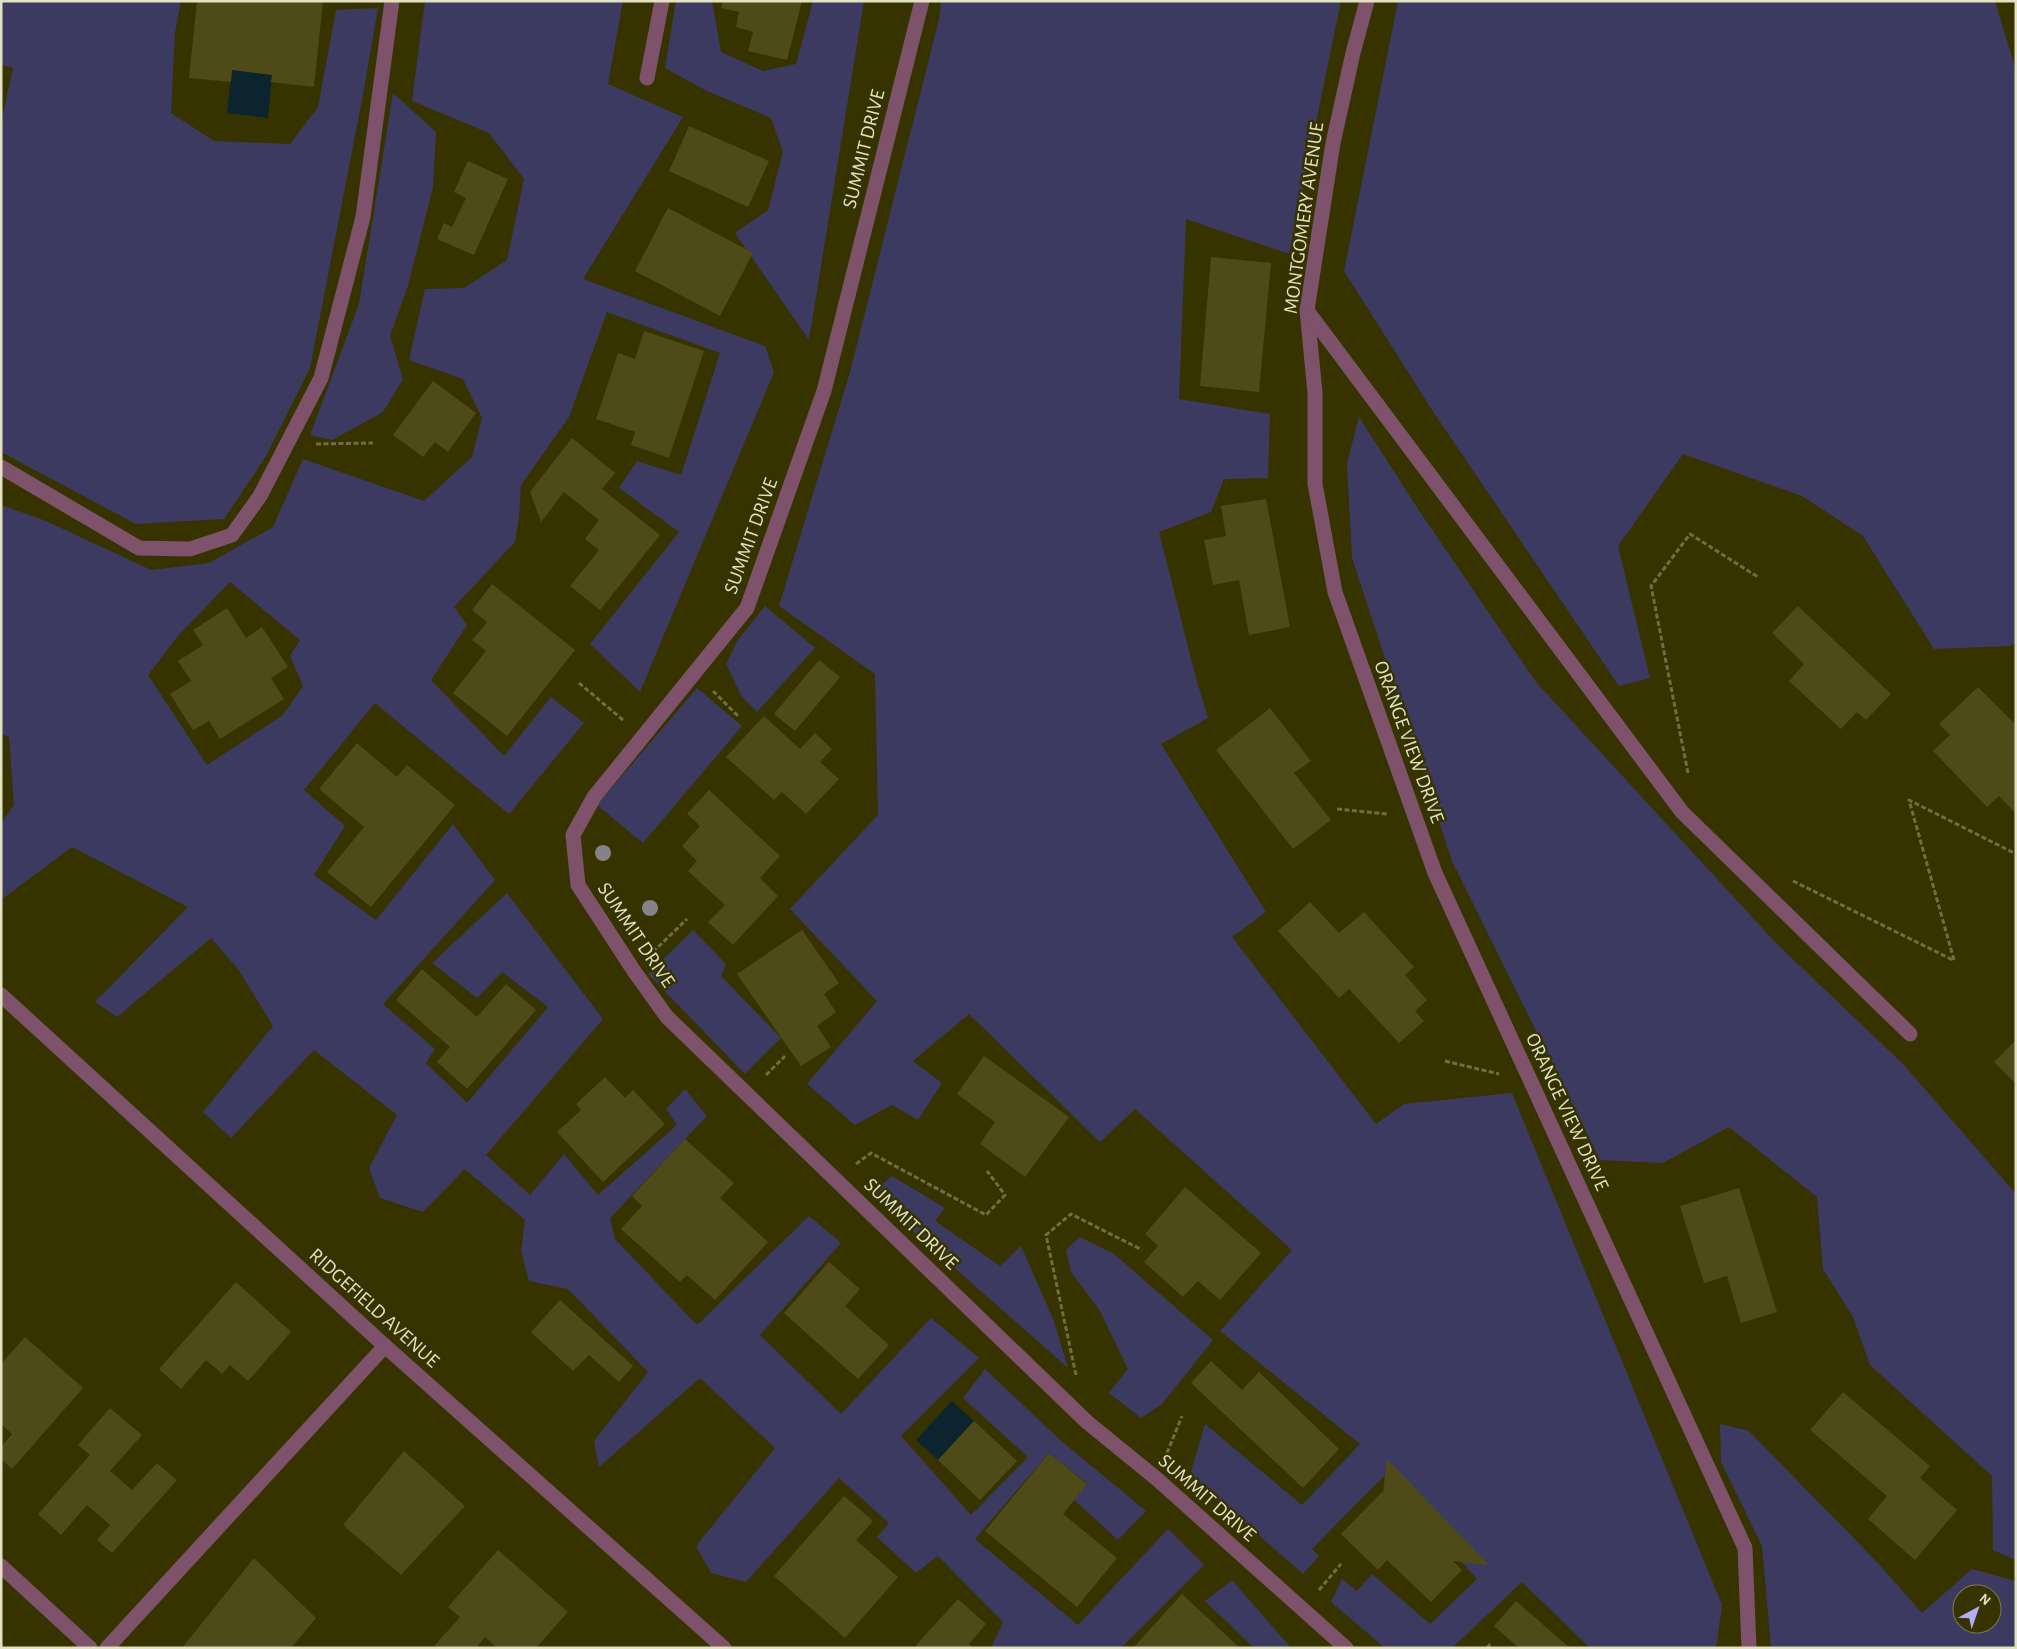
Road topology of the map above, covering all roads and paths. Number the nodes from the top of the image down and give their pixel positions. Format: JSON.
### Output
{"nodes":[{"id":1,"x":392,"y":1,"type":"edge"},
{"id":2,"x":662,"y":1,"type":"edge"},
{"id":3,"x":922,"y":1,"type":"edge"},
{"id":4,"x":1367,"y":1,"type":"edge"},
{"id":5,"x":647,"y":78,"type":"dead end"},
{"id":6,"x":1307,"y":310,"type":"junction"},
{"id":7,"x":373,"y":443,"type":"dead end"},
{"id":8,"x":287,"y":444,"type":"junction"},
{"id":9,"x":1,"y":467,"type":"edge"},
{"id":10,"x":1758,"y":577,"type":"dead end"},
{"id":11,"x":1335,"y":592,"type":"joint"},
{"id":12,"x":695,"y":673,"type":"junction"},
{"id":13,"x":579,"y":683,"type":"dead end"},
{"id":14,"x":739,"y":717,"type":"dead end"},
{"id":15,"x":643,"y":736,"type":"junction"},
{"id":16,"x":1689,"y":780,"type":"dead end"},
{"id":17,"x":1337,"y":809,"type":"dead end"},
{"id":18,"x":1415,"y":817,"type":"junction"},
{"id":19,"x":2016,"y":854,"type":"edge"},
{"id":20,"x":1784,"y":877,"type":"dead end"},
{"id":21,"x":687,"y":920,"type":"dead end"},
{"id":22,"x":634,"y":971,"type":"junction"},
{"id":23,"x":1,"y":995,"type":"edge"},
{"id":24,"x":1910,"y":1034,"type":"dead end"},
{"id":25,"x":1445,"y":1061,"type":"dead end"},
{"id":26,"x":1531,"y":1082,"type":"junction"},
{"id":27,"x":987,"y":1171,"type":"dead end"},
{"id":28,"x":836,"y":1180,"type":"junction"},
{"id":29,"x":1142,"y":1250,"type":"dead end"},
{"id":30,"x":386,"y":1346,"type":"junction"},
{"id":31,"x":1182,"y":1416,"type":"dead end"},
{"id":32,"x":1087,"y":1422,"type":"junction"},
{"id":33,"x":1156,"y":1479,"type":"junction"},
{"id":34,"x":1341,"y":1564,"type":"dead end"},
{"id":35,"x":1,"y":1566,"type":"edge"},
{"id":36,"x":1303,"y":1609,"type":"junction"},
{"id":37,"x":1491,"y":1643,"type":"dead end"},
{"id":38,"x":90,"y":1648,"type":"edge"},
{"id":39,"x":107,"y":1648,"type":"edge"},
{"id":40,"x":724,"y":1648,"type":"edge"},
{"id":41,"x":1346,"y":1648,"type":"edge"},
{"id":42,"x":1487,"y":1648,"type":"edge"},
{"id":43,"x":1749,"y":1648,"type":"edge"}],
"edges":[{"from":1,"to":8,"type":"street"},
{"from":2,"to":5,"type":"street"},
{"from":3,"to":12,"type":"street","name":"SUMMIT DRIVE"},
{"from":4,"to":6,"type":"street","name":"MONTGOMERY AVENUE"},
{"from":6,"to":11,"type":"street","name":"MONTGOMERY AVENUE"},
{"from":6,"to":24,"type":"street"},
{"from":7,"to":8,"type":"path"},
{"from":8,"to":9,"type":"street"},
{"from":10,"to":16,"type":"path"},
{"from":11,"to":18,"type":"street","name":"ORANGE VIEW DRIVE"},
{"from":12,"to":14,"type":"path"},
{"from":12,"to":15,"type":"street","name":"SUMMIT DRIVE"},
{"from":13,"to":15,"type":"path"},
{"from":15,"to":22,"type":"street","name":"SUMMIT DRIVE"},
{"from":17,"to":18,"type":"path"},
{"from":18,"to":26,"type":"street","name":"ORANGE VIEW DRIVE"},
{"from":19,"to":20,"type":"path"},
{"from":21,"to":22,"type":"path"},
{"from":22,"to":28,"type":"street","name":"SUMMIT DRIVE"},
{"from":23,"to":30,"type":"street","name":"RIDGEFIELD AVENUE"},
{"from":25,"to":26,"type":"path"},
{"from":26,"to":43,"type":"street","name":"ORANGE VIEW DRIVE"},
{"from":27,"to":28,"type":"path"},
{"from":28,"to":32,"type":"street","name":"SUMMIT DRIVE"},
{"from":29,"to":32,"type":"path"},
{"from":30,"to":39,"type":"street"},
{"from":30,"to":40,"type":"street","name":"RIDGEFIELD AVENUE"},
{"from":31,"to":33,"type":"path"},
{"from":32,"to":33,"type":"street","name":"SUMMIT DRIVE"},
{"from":33,"to":36,"type":"street","name":"SUMMIT DRIVE"},
{"from":34,"to":36,"type":"path"},
{"from":35,"to":38,"type":"street"},
{"from":36,"to":41,"type":"street","name":"SUMMIT DRIVE"},
{"from":37,"to":42,"type":"path"}]}
